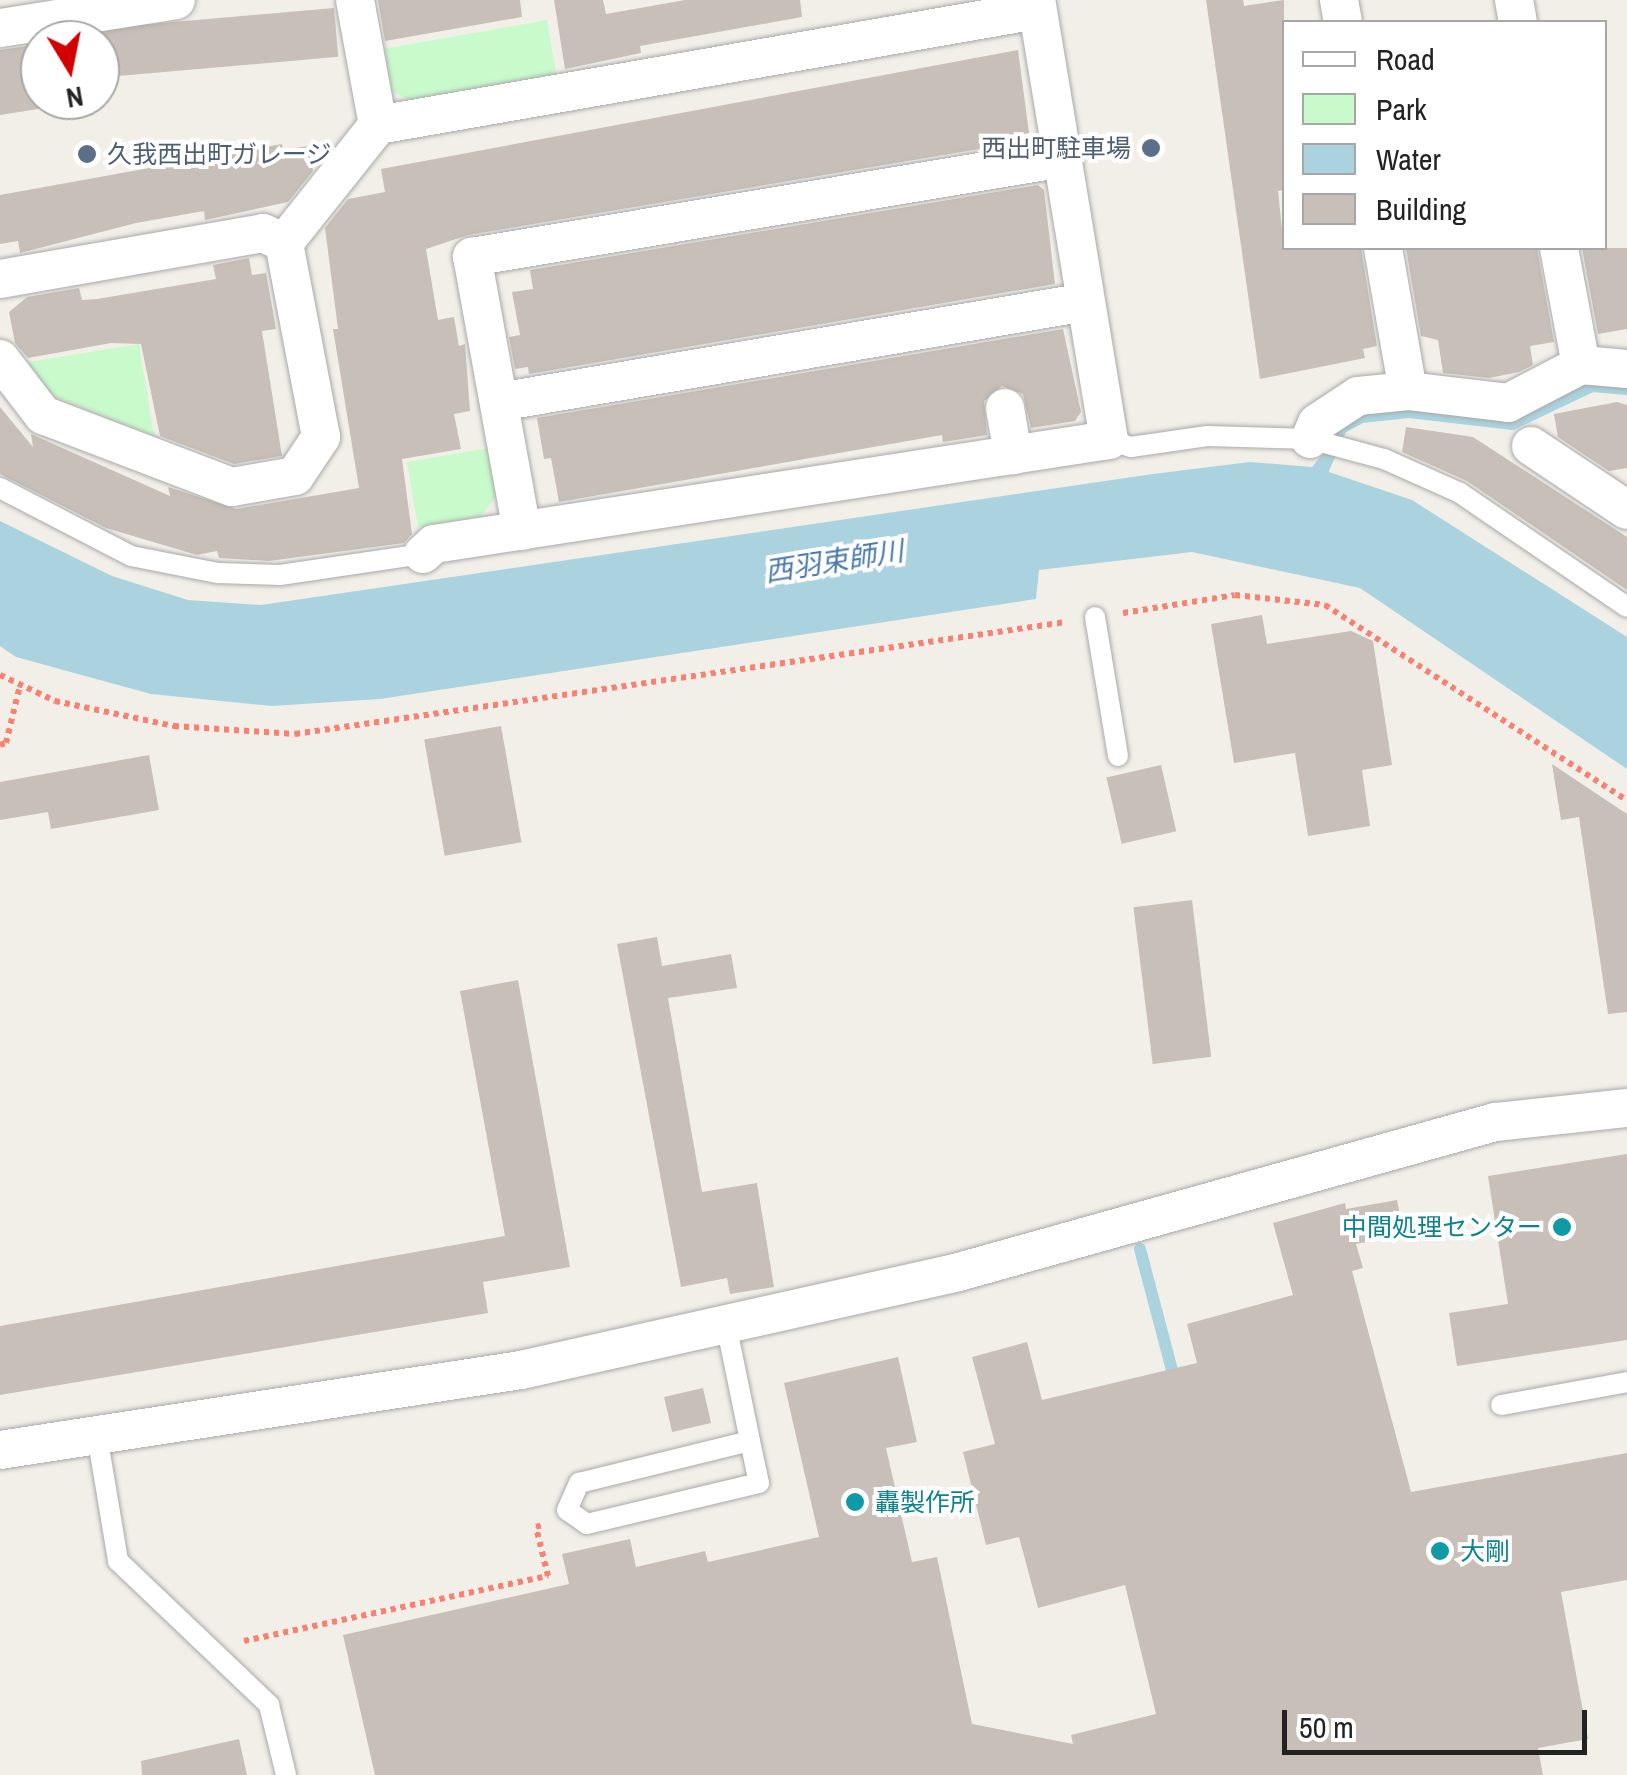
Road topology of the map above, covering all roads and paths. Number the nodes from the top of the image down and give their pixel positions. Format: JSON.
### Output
{"nodes":[{"id":1,"x":176,"y":0,"type":"edge"},
{"id":2,"x":355,"y":0,"type":"edge"},
{"id":3,"x":1037,"y":5,"type":"edge"},
{"id":4,"x":0,"y":28,"type":"edge"},
{"id":5,"x":378,"y":125,"type":"junction"},
{"id":6,"x":1063,"y":158,"type":"junction"},
{"id":7,"x":284,"y":244,"type":"junction"},
{"id":8,"x":1383,"y":250,"type":"edge"},
{"id":9,"x":1559,"y":250,"type":"edge"},
{"id":10,"x":0,"y":279,"type":"edge"},
{"id":11,"x":1086,"y":302,"type":"junction"},
{"id":12,"x":0,"y":359,"type":"edge"},
{"id":13,"x":1581,"y":365,"type":"junction"},
{"id":14,"x":1627,"y":369,"type":"edge"},
{"id":15,"x":1408,"y":391,"type":"junction"},
{"id":16,"x":499,"y":402,"type":"junction"},
{"id":17,"x":1005,"y":408,"type":"dead end"},
{"id":18,"x":1109,"y":440,"type":"junction"},
{"id":19,"x":1325,"y":443,"type":"junction"},
{"id":20,"x":1531,"y":446,"type":"dead end"},
{"id":21,"x":1012,"y":455,"type":"junction"},
{"id":22,"x":0,"y":488,"type":"edge"},
{"id":23,"x":1622,"y":502,"type":"edge"},
{"id":24,"x":522,"y":531,"type":"junction"},
{"id":25,"x":423,"y":554,"type":"joint"},
{"id":26,"x":1627,"y":608,"type":"edge"},
{"id":27,"x":1095,"y":617,"type":"junction"},
{"id":28,"x":0,"y":675,"type":"edge"},
{"id":29,"x":20,"y":685,"type":"junction"},
{"id":30,"x":0,"y":744,"type":"edge"},
{"id":31,"x":1118,"y":756,"type":"dead end"},
{"id":32,"x":1627,"y":800,"type":"edge"},
{"id":33,"x":1627,"y":1108,"type":"edge"},
{"id":34,"x":726,"y":1324,"type":"junction"},
{"id":35,"x":1627,"y":1382,"type":"edge"},
{"id":36,"x":1500,"y":1404,"type":"dead end"},
{"id":37,"x":97,"y":1435,"type":"junction"},
{"id":38,"x":750,"y":1441,"type":"junction"},
{"id":39,"x":0,"y":1450,"type":"edge"},
{"id":40,"x":572,"y":1516,"type":"junction"},
{"id":41,"x":210,"y":1648,"type":"junction"},
{"id":42,"x":286,"y":1775,"type":"edge"}],
"edges":[{"from":1,"to":4,"type":"street"},
{"from":2,"to":5,"type":"street"},
{"from":3,"to":5,"type":"street"},
{"from":3,"to":6,"type":"street"},
{"from":5,"to":7,"type":"street"},
{"from":6,"to":11,"type":"street"},
{"from":6,"to":16,"type":"street"},
{"from":7,"to":10,"type":"street"},
{"from":7,"to":12,"type":"street"},
{"from":8,"to":15,"type":"street"},
{"from":9,"to":13,"type":"street"},
{"from":11,"to":16,"type":"street"},
{"from":11,"to":18,"type":"street"},
{"from":13,"to":14,"type":"street"},
{"from":13,"to":15,"type":"street"},
{"from":15,"to":19,"type":"street"},
{"from":16,"to":24,"type":"street"},
{"from":17,"to":21,"type":"street"},
{"from":18,"to":19,"type":"lane"},
{"from":18,"to":21,"type":"street"},
{"from":19,"to":26,"type":"lane"},
{"from":20,"to":23,"type":"street"},
{"from":21,"to":24,"type":"street"},
{"from":22,"to":25,"type":"lane"},
{"from":24,"to":25,"type":"street"},
{"from":27,"to":29,"type":"path"},
{"from":27,"to":31,"type":"lane"},
{"from":27,"to":32,"type":"path"},
{"from":28,"to":29,"type":"path"},
{"from":29,"to":30,"type":"path"},
{"from":33,"to":34,"type":"street"},
{"from":34,"to":37,"type":"street"},
{"from":34,"to":38,"type":"lane"},
{"from":35,"to":36,"type":"lane"},
{"from":37,"to":39,"type":"street"},
{"from":37,"to":41,"type":"lane"},
{"from":38,"to":40,"type":"lane"},
{"from":38,"to":40,"type":"lane"},
{"from":40,"to":41,"type":"path"},
{"from":41,"to":42,"type":"lane"}]}
